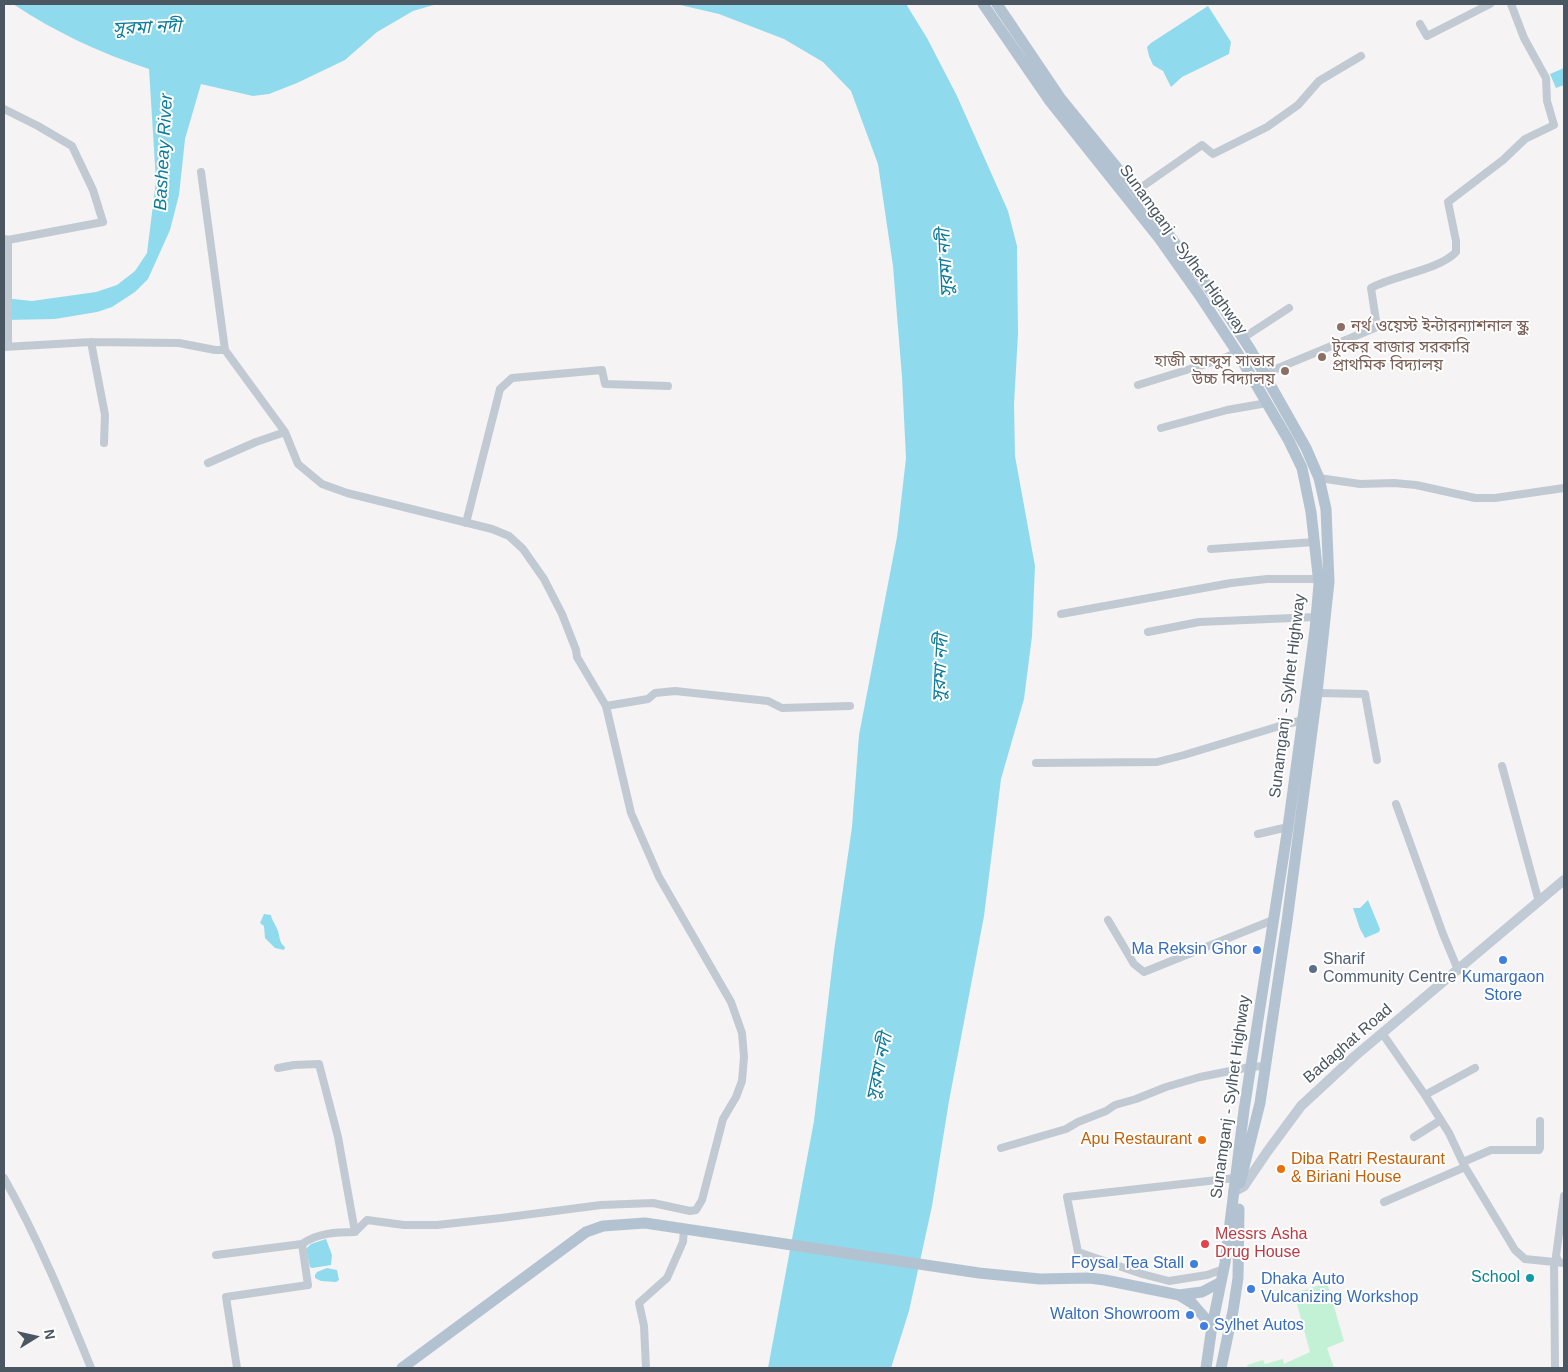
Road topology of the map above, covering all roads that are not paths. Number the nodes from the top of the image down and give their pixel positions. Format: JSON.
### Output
{"nodes":[{"id":1,"x":983,"y":4,"type":"edge"},
{"id":2,"x":997,"y":4,"type":"edge"},
{"id":3,"x":1490,"y":4,"type":"edge"},
{"id":4,"x":1511,"y":4,"type":"edge"},
{"id":5,"x":1420,"y":24,"type":"dead end"},
{"id":6,"x":1361,"y":56,"type":"dead end"},
{"id":7,"x":4,"y":109,"type":"edge"},
{"id":8,"x":201,"y":172,"type":"dead end"},
{"id":9,"x":1136,"y":191,"type":"junction"},
{"id":10,"x":6,"y":240,"type":"edge"},
{"id":11,"x":1289,"y":308,"type":"dead end"},
{"id":12,"x":1243,"y":338,"type":"junction"},
{"id":13,"x":91,"y":342,"type":"junction"},
{"id":14,"x":6,"y":346,"type":"edge"},
{"id":15,"x":225,"y":350,"type":"junction"},
{"id":16,"x":1237,"y":352,"type":"junction"},
{"id":17,"x":1264,"y":374,"type":"junction"},
{"id":18,"x":1138,"y":385,"type":"dead end"},
{"id":19,"x":668,"y":386,"type":"dead end"},
{"id":20,"x":1267,"y":403,"type":"junction"},
{"id":21,"x":1162,"y":428,"type":"dead end"},
{"id":22,"x":285,"y":432,"type":"junction"},
{"id":23,"x":104,"y":443,"type":"dead end"},
{"id":24,"x":208,"y":463,"type":"dead end"},
{"id":25,"x":1319,"y":478,"type":"junction"},
{"id":26,"x":1564,"y":488,"type":"edge"},
{"id":27,"x":466,"y":522,"type":"junction"},
{"id":28,"x":1315,"y":542,"type":"junction"},
{"id":29,"x":1210,"y":549,"type":"dead end"},
{"id":30,"x":1318,"y":579,"type":"junction"},
{"id":31,"x":1062,"y":614,"type":"dead end"},
{"id":32,"x":1316,"y":617,"type":"junction"},
{"id":33,"x":1148,"y":632,"type":"dead end"},
{"id":34,"x":1317,"y":693,"type":"junction"},
{"id":35,"x":606,"y":706,"type":"junction"},
{"id":36,"x":850,"y":706,"type":"dead end"},
{"id":37,"x":1303,"y":720,"type":"junction"},
{"id":38,"x":1377,"y":760,"type":"dead end"},
{"id":39,"x":1036,"y":763,"type":"dead end"},
{"id":40,"x":1502,"y":766,"type":"dead end"},
{"id":41,"x":1396,"y":804,"type":"dead end"},
{"id":42,"x":1288,"y":827,"type":"junction"},
{"id":43,"x":1258,"y":834,"type":"dead end"},
{"id":44,"x":1564,"y":880,"type":"edge"},
{"id":45,"x":1539,"y":902,"type":"junction"},
{"id":46,"x":1108,"y":920,"type":"dead end"},
{"id":47,"x":1273,"y":920,"type":"junction"},
{"id":48,"x":1458,"y":970,"type":"junction"},
{"id":49,"x":1264,"y":978,"type":"junction"},
{"id":50,"x":1278,"y":980,"type":"junction"},
{"id":51,"x":1382,"y":1033,"type":"junction"},
{"id":52,"x":1250,"y":1066,"type":"junction"},
{"id":53,"x":1265,"y":1066,"type":"junction"},
{"id":54,"x":278,"y":1068,"type":"dead end"},
{"id":55,"x":1475,"y":1068,"type":"dead end"},
{"id":56,"x":1425,"y":1095,"type":"junction"},
{"id":57,"x":1245,"y":1100,"type":"junction"},
{"id":58,"x":1260,"y":1102,"type":"junction"},
{"id":59,"x":1441,"y":1120,"type":"junction"},
{"id":60,"x":1540,"y":1121,"type":"dead end"},
{"id":61,"x":1414,"y":1137,"type":"dead end"},
{"id":62,"x":1001,"y":1148,"type":"dead end"},
{"id":63,"x":1464,"y":1165,"type":"junction"},
{"id":64,"x":4,"y":1178,"type":"edge"},
{"id":65,"x":1235,"y":1178,"type":"junction"},
{"id":66,"x":1236,"y":1192,"type":"junction"},
{"id":67,"x":1564,"y":1196,"type":"edge"},
{"id":68,"x":1384,"y":1202,"type":"dead end"},
{"id":69,"x":684,"y":1229,"type":"junction"},
{"id":70,"x":355,"y":1232,"type":"junction"},
{"id":71,"x":302,"y":1244,"type":"junction"},
{"id":72,"x":216,"y":1255,"type":"dead end"},
{"id":73,"x":1559,"y":1262,"type":"edge"},
{"id":74,"x":1224,"y":1268,"type":"junction"},
{"id":75,"x":1221,"y":1282,"type":"junction"},
{"id":76,"x":1564,"y":1294,"type":"edge"},
{"id":77,"x":1178,"y":1295,"type":"junction"},
{"id":78,"x":1554,"y":1295,"type":"junction"},
{"id":79,"x":1216,"y":1308,"type":"junction"},
{"id":80,"x":1233,"y":1311,"type":"junction"},
{"id":81,"x":1212,"y":1326,"type":"junction"},
{"id":82,"x":90,"y":1368,"type":"edge"},
{"id":83,"x":237,"y":1368,"type":"edge"},
{"id":84,"x":402,"y":1368,"type":"edge"},
{"id":85,"x":646,"y":1368,"type":"edge"},
{"id":86,"x":1206,"y":1368,"type":"edge"},
{"id":87,"x":1221,"y":1368,"type":"edge"},
{"id":88,"x":1555,"y":1368,"type":"edge"}],
"edges":[{"from":1,"to":16,"type":"main road","name":"Sunamganj - Sylhet Highway"},
{"from":2,"to":9,"type":"main road","name":"Sunamganj - Sylhet Highway"},
{"from":3,"to":5,"type":"street"},
{"from":4,"to":17,"type":"street"},
{"from":6,"to":9,"type":"street"},
{"from":7,"to":10,"type":"street"},
{"from":8,"to":15,"type":"street"},
{"from":9,"to":12,"type":"main road","name":"Sunamganj - Sylhet Highway"},
{"from":10,"to":14,"type":"street"},
{"from":11,"to":12,"type":"street"},
{"from":12,"to":17,"type":"main road","name":"Sunamganj - Sylhet Highway"},
{"from":13,"to":14,"type":"street"},
{"from":13,"to":15,"type":"street"},
{"from":13,"to":23,"type":"street"},
{"from":15,"to":22,"type":"street"},
{"from":16,"to":18,"type":"street"},
{"from":16,"to":20,"type":"main road","name":"Sunamganj - Sylhet Highway"},
{"from":17,"to":25,"type":"main road","name":"Sunamganj - Sylhet Highway"},
{"from":19,"to":27,"type":"street"},
{"from":20,"to":21,"type":"street"},
{"from":20,"to":28,"type":"main road","name":"Sunamganj - Sylhet Highway"},
{"from":22,"to":24,"type":"street"},
{"from":22,"to":27,"type":"street"},
{"from":25,"to":26,"type":"street"},
{"from":25,"to":34,"type":"main road","name":"Sunamganj - Sylhet Highway"},
{"from":27,"to":35,"type":"street"},
{"from":28,"to":29,"type":"street"},
{"from":28,"to":30,"type":"main road","name":"Sunamganj - Sylhet Highway"},
{"from":30,"to":31,"type":"street"},
{"from":30,"to":32,"type":"main road","name":"Sunamganj - Sylhet Highway"},
{"from":32,"to":33,"type":"street"},
{"from":32,"to":37,"type":"main road","name":"Sunamganj - Sylhet Highway"},
{"from":34,"to":38,"type":"street"},
{"from":34,"to":50,"type":"main road","name":"Sunamganj - Sylhet Highway"},
{"from":35,"to":36,"type":"street"},
{"from":35,"to":70,"type":"street"},
{"from":37,"to":39,"type":"street"},
{"from":37,"to":42,"type":"main road","name":"Sunamganj - Sylhet Highway"},
{"from":40,"to":45,"type":"street"},
{"from":41,"to":48,"type":"street"},
{"from":42,"to":43,"type":"street"},
{"from":42,"to":47,"type":"main road","name":"Sunamganj - Sylhet Highway"},
{"from":44,"to":45,"type":"main road","name":"Badaghat Road"},
{"from":45,"to":48,"type":"main road","name":"Badaghat Road"},
{"from":46,"to":47,"type":"street"},
{"from":47,"to":49,"type":"main road","name":"Sunamganj - Sylhet Highway"},
{"from":48,"to":51,"type":"main road","name":"Badaghat Road"},
{"from":49,"to":50,"type":"main road"},
{"from":49,"to":52,"type":"main road","name":"Sunamganj - Sylhet Highway"},
{"from":50,"to":53,"type":"main road","name":"Sunamganj - Sylhet Highway"},
{"from":51,"to":56,"type":"street"},
{"from":51,"to":66,"type":"main road","name":"Badaghat Road"},
{"from":52,"to":53,"type":"street"},
{"from":52,"to":57,"type":"main road","name":"Sunamganj - Sylhet Highway"},
{"from":52,"to":62,"type":"street"},
{"from":53,"to":58,"type":"main road","name":"Sunamganj - Sylhet Highway"},
{"from":54,"to":70,"type":"street"},
{"from":55,"to":56,"type":"street"},
{"from":56,"to":59,"type":"street"},
{"from":57,"to":58,"type":"main road"},
{"from":57,"to":65,"type":"main road","name":"Sunamganj - Sylhet Highway"},
{"from":58,"to":66,"type":"main road","name":"Sunamganj - Sylhet Highway"},
{"from":59,"to":61,"type":"street"},
{"from":59,"to":63,"type":"street"},
{"from":60,"to":63,"type":"street"},
{"from":63,"to":68,"type":"street"},
{"from":63,"to":73,"type":"street"},
{"from":64,"to":82,"type":"street"},
{"from":65,"to":66,"type":"main road","name":"Sunamganj - Sylhet Highway"},
{"from":65,"to":74,"type":"street"},
{"from":66,"to":74,"type":"main road","name":"Sunamganj - Sylhet Highway"},
{"from":66,"to":80,"type":"main road","name":"Sunamganj - Sylhet Highway"},
{"from":67,"to":73,"type":"street"},
{"from":69,"to":77,"type":"main road"},
{"from":69,"to":84,"type":"main road"},
{"from":69,"to":85,"type":"street"},
{"from":70,"to":71,"type":"street"},
{"from":71,"to":72,"type":"street"},
{"from":71,"to":83,"type":"street"},
{"from":73,"to":78,"type":"street"},
{"from":74,"to":75,"type":"main road","name":"Sunamganj - Sylhet Highway"},
{"from":75,"to":77,"type":"main road"},
{"from":75,"to":79,"type":"main road","name":"Sunamganj - Sylhet Highway"},
{"from":76,"to":78,"type":"street"},
{"from":77,"to":81,"type":"main road"},
{"from":78,"to":88,"type":"street"},
{"from":79,"to":80,"type":"main road"},
{"from":79,"to":81,"type":"main road","name":"Sunamganj - Sylhet Highway"},
{"from":80,"to":87,"type":"main road","name":"Sunamganj - Sylhet Highway"},
{"from":81,"to":86,"type":"main road","name":"Sunamganj - Sylhet Highway"}]}
